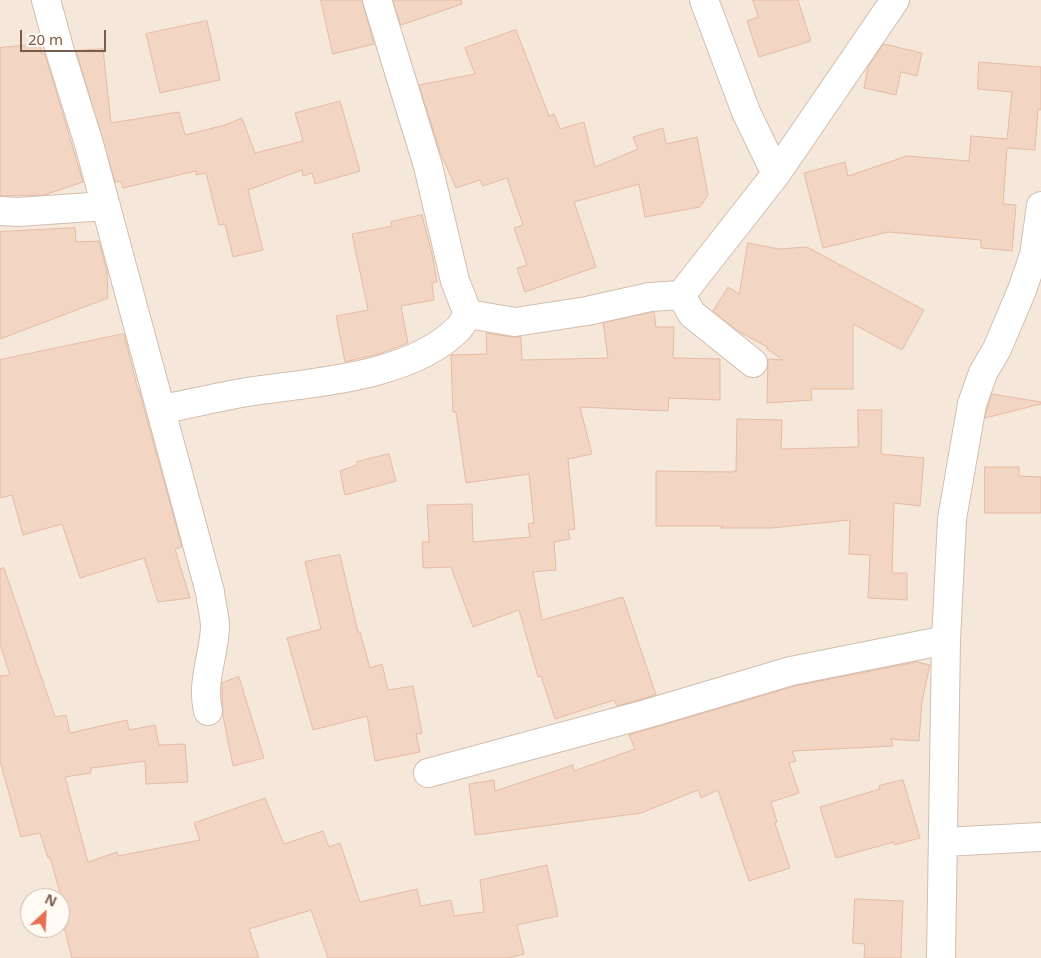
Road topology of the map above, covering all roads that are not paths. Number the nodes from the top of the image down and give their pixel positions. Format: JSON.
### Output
{"nodes":[{"id":1,"x":46,"y":0,"type":"edge"},
{"id":2,"x":377,"y":0,"type":"edge"},
{"id":3,"x":704,"y":0,"type":"edge"},
{"id":4,"x":895,"y":0,"type":"edge"},
{"id":5,"x":776,"y":174,"type":"junction"},
{"id":6,"x":106,"y":206,"type":"junction"},
{"id":7,"x":1041,"y":206,"type":"edge"},
{"id":8,"x":0,"y":211,"type":"edge"},
{"id":9,"x":681,"y":295,"type":"junction"},
{"id":10,"x":468,"y":314,"type":"junction"},
{"id":11,"x":753,"y":363,"type":"dead end"},
{"id":12,"x":162,"y":409,"type":"junction"},
{"id":13,"x":946,"y":640,"type":"junction"},
{"id":14,"x":208,"y":711,"type":"dead end"},
{"id":15,"x":428,"y":773,"type":"dead end"},
{"id":16,"x":1041,"y":837,"type":"edge"},
{"id":17,"x":943,"y":842,"type":"junction"},
{"id":18,"x":941,"y":958,"type":"edge"}],
"edges":[{"from":1,"to":6,"type":"street"},
{"from":2,"to":10,"type":"street"},
{"from":3,"to":5,"type":"street"},
{"from":4,"to":5,"type":"street"},
{"from":5,"to":9,"type":"street"},
{"from":6,"to":8,"type":"street"},
{"from":6,"to":12,"type":"street"},
{"from":7,"to":13,"type":"street"},
{"from":9,"to":10,"type":"street"},
{"from":9,"to":11,"type":"street"},
{"from":10,"to":12,"type":"street"},
{"from":12,"to":14,"type":"street"},
{"from":13,"to":15,"type":"street"},
{"from":13,"to":17,"type":"street"},
{"from":16,"to":17,"type":"street"},
{"from":17,"to":18,"type":"street"}]}
